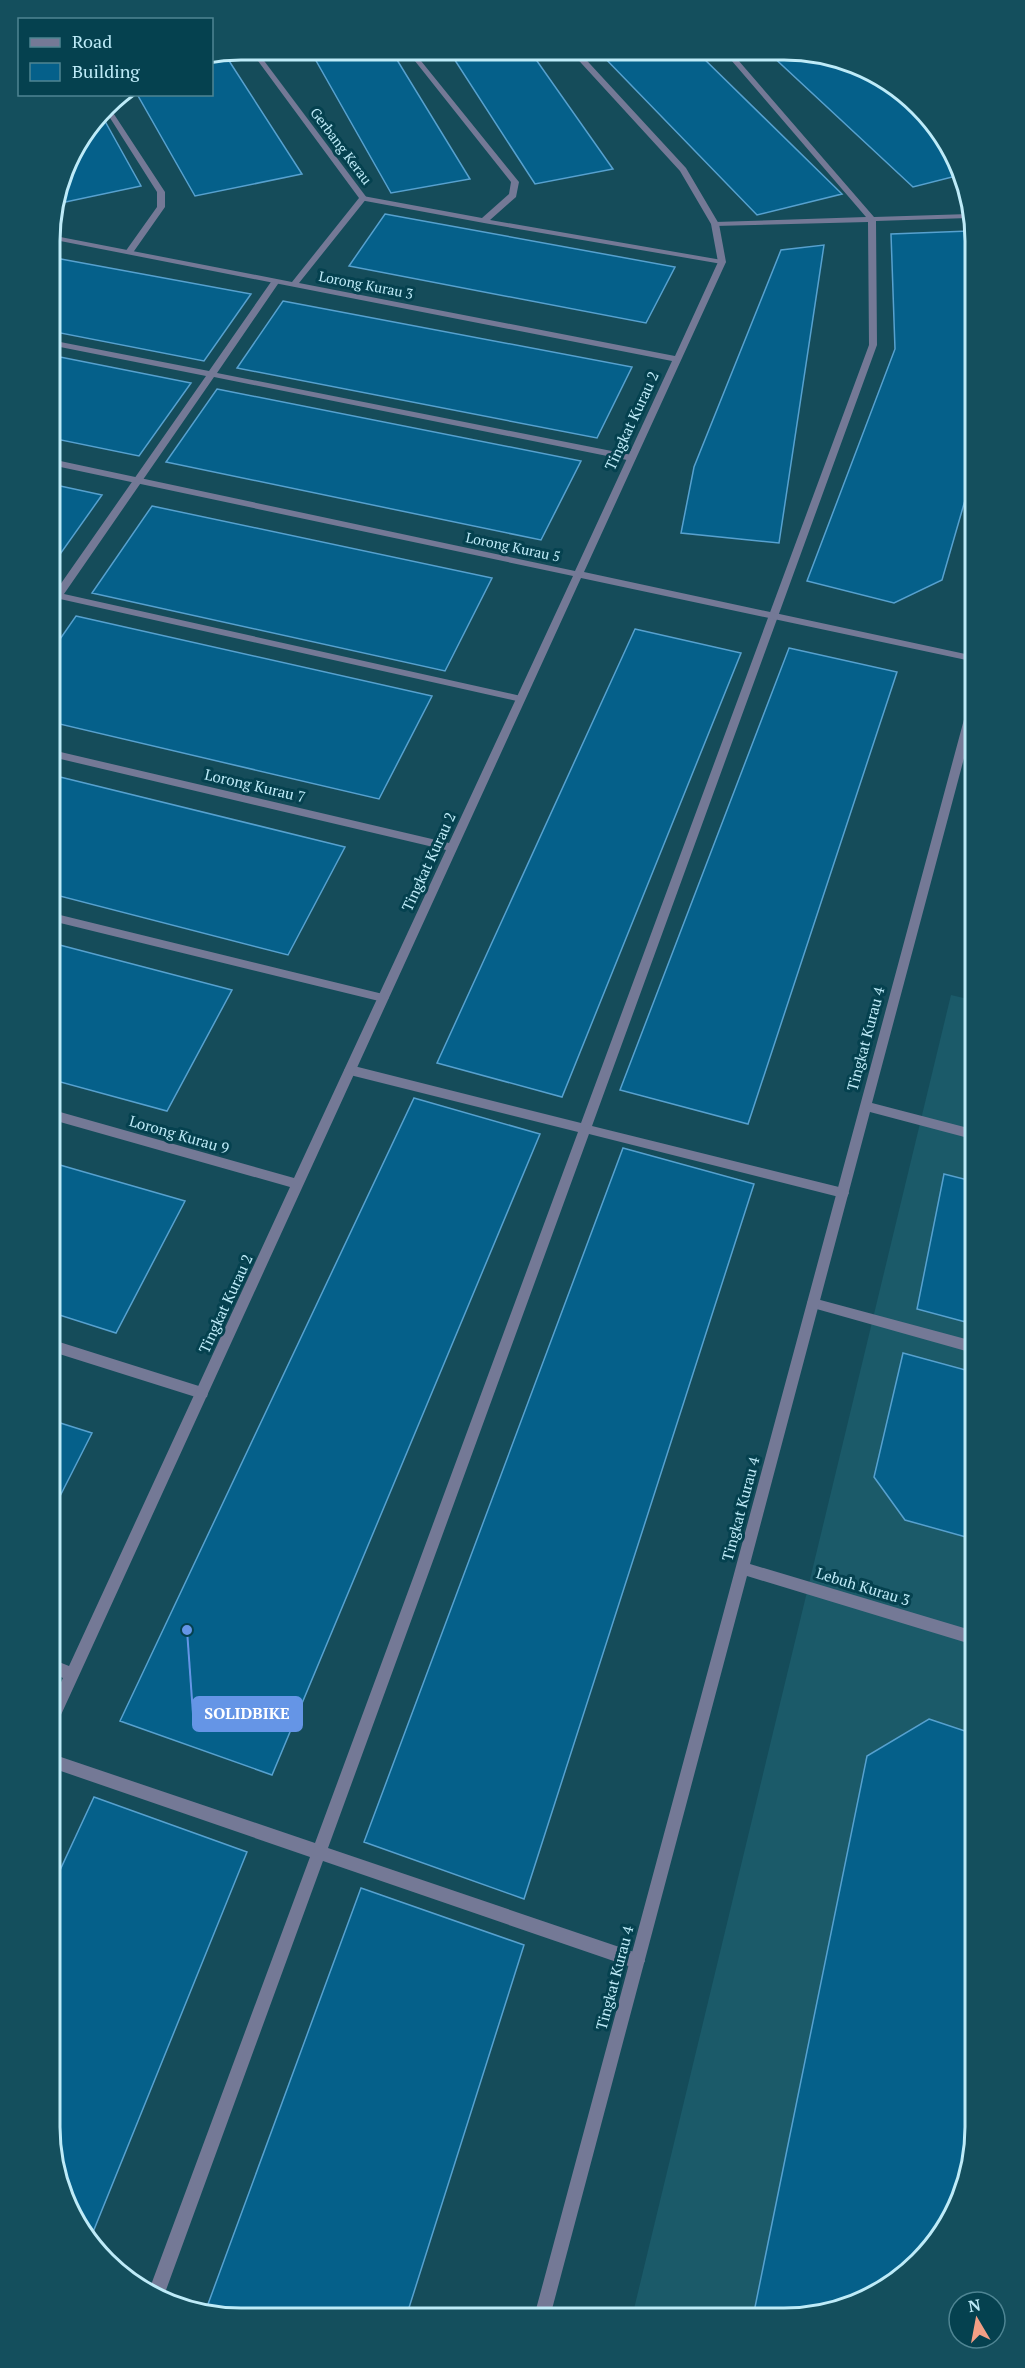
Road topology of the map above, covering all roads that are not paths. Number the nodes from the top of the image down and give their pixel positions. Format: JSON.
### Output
{"nodes":[{"id":1,"x":260,"y":60,"type":"edge"},
{"id":2,"x":417,"y":60,"type":"edge"},
{"id":3,"x":582,"y":60,"type":"edge"},
{"id":4,"x":736,"y":60,"type":"edge"},
{"id":5,"x":112,"y":114,"type":"edge"},
{"id":6,"x":363,"y":198,"type":"junction"},
{"id":7,"x":963,"y":216,"type":"edge"},
{"id":8,"x":872,"y":219,"type":"junction"},
{"id":9,"x":484,"y":222,"type":"junction"},
{"id":10,"x":715,"y":224,"type":"junction"},
{"id":11,"x":60,"y":239,"type":"edge"},
{"id":12,"x":129,"y":252,"type":"junction"},
{"id":13,"x":722,"y":262,"type":"junction"},
{"id":14,"x":276,"y":281,"type":"junction"},
{"id":15,"x":294,"y":284,"type":"junction"},
{"id":16,"x":60,"y":344,"type":"edge"},
{"id":17,"x":677,"y":359,"type":"junction"},
{"id":18,"x":211,"y":374,"type":"junction"},
{"id":19,"x":632,"y":458,"type":"junction"},
{"id":20,"x":60,"y":464,"type":"edge"},
{"id":21,"x":138,"y":480,"type":"junction"},
{"id":22,"x":578,"y":575,"type":"junction"},
{"id":23,"x":60,"y":587,"type":"edge"},
{"id":24,"x":60,"y":596,"type":"edge"},
{"id":25,"x":773,"y":617,"type":"junction"},
{"id":26,"x":965,"y":657,"type":"edge"},
{"id":27,"x":521,"y":699,"type":"junction"},
{"id":28,"x":965,"y":734,"type":"edge"},
{"id":29,"x":60,"y":755,"type":"edge"},
{"id":30,"x":452,"y":848,"type":"junction"},
{"id":31,"x":60,"y":919,"type":"edge"},
{"id":32,"x":383,"y":998,"type":"junction"},
{"id":33,"x":351,"y":1070,"type":"junction"},
{"id":34,"x":865,"y":1106,"type":"junction"},
{"id":35,"x":60,"y":1117,"type":"edge"},
{"id":36,"x":585,"y":1129,"type":"junction"},
{"id":37,"x":965,"y":1132,"type":"edge"},
{"id":38,"x":297,"y":1184,"type":"junction"},
{"id":39,"x":843,"y":1192,"type":"junction"},
{"id":40,"x":813,"y":1303,"type":"junction"},
{"id":41,"x":965,"y":1345,"type":"edge"},
{"id":42,"x":60,"y":1348,"type":"edge"},
{"id":43,"x":202,"y":1393,"type":"junction"},
{"id":44,"x":742,"y":1568,"type":"junction"},
{"id":45,"x":965,"y":1635,"type":"edge"},
{"id":46,"x":60,"y":1669,"type":"edge"},
{"id":47,"x":72,"y":1674,"type":"junction"},
{"id":48,"x":60,"y":1699,"type":"edge"},
{"id":49,"x":60,"y":1764,"type":"edge"},
{"id":50,"x":318,"y":1852,"type":"junction"},
{"id":51,"x":637,"y":1961,"type":"junction"},
{"id":52,"x":158,"y":2288,"type":"edge"},
{"id":53,"x":544,"y":2308,"type":"edge"}],
"edges":[{"from":1,"to":6,"type":"street","name":"Gerbang Kerau"},
{"from":2,"to":9,"type":"street"},
{"from":3,"to":10,"type":"street"},
{"from":4,"to":8,"type":"street"},
{"from":5,"to":12,"type":"street"},
{"from":6,"to":9,"type":"street"},
{"from":6,"to":15,"type":"street","name":"Gerbang Kerau"},
{"from":7,"to":8,"type":"street"},
{"from":8,"to":10,"type":"street"},
{"from":8,"to":25,"type":"street"},
{"from":9,"to":13,"type":"street"},
{"from":10,"to":13,"type":"street"},
{"from":11,"to":12,"type":"street","name":"Lorong Kurau 3"},
{"from":12,"to":14,"type":"street","name":"Lorong Kurau 3"},
{"from":13,"to":17,"type":"street","name":"Tingkat Kurau 2"},
{"from":14,"to":15,"type":"street","name":"Lorong Kurau 3"},
{"from":14,"to":18,"type":"street"},
{"from":15,"to":17,"type":"street","name":"Lorong Kurau 3"},
{"from":16,"to":18,"type":"street"},
{"from":17,"to":19,"type":"street","name":"Tingkat Kurau 2"},
{"from":18,"to":19,"type":"street"},
{"from":18,"to":21,"type":"street"},
{"from":19,"to":22,"type":"street","name":"Tingkat Kurau 2"},
{"from":20,"to":21,"type":"street","name":"Lorong Kurau 5"},
{"from":21,"to":22,"type":"street","name":"Lorong Kurau 5"},
{"from":21,"to":23,"type":"street"},
{"from":22,"to":25,"type":"street","name":"Lorong Kurau 5"},
{"from":22,"to":27,"type":"street","name":"Tingkat Kurau 2"},
{"from":24,"to":27,"type":"street"},
{"from":25,"to":26,"type":"street","name":"Lorong Kurau 5"},
{"from":25,"to":36,"type":"street"},
{"from":27,"to":30,"type":"street","name":"Tingkat Kurau 2"},
{"from":28,"to":34,"type":"street","name":"Tingkat Kurau 4"},
{"from":29,"to":30,"type":"street","name":"Lorong Kurau 7"},
{"from":30,"to":32,"type":"street","name":"Tingkat Kurau 2"},
{"from":31,"to":32,"type":"street"},
{"from":32,"to":33,"type":"street","name":"Tingkat Kurau 2"},
{"from":33,"to":36,"type":"street"},
{"from":33,"to":38,"type":"street","name":"Tingkat Kurau 2"},
{"from":34,"to":37,"type":"street"},
{"from":34,"to":39,"type":"street","name":"Tingkat Kurau 4"},
{"from":35,"to":38,"type":"street","name":"Lorong Kurau 9"},
{"from":36,"to":39,"type":"street"},
{"from":36,"to":50,"type":"street"},
{"from":38,"to":43,"type":"street","name":"Tingkat Kurau 2"},
{"from":39,"to":40,"type":"street","name":"Tingkat Kurau 4"},
{"from":40,"to":41,"type":"street"},
{"from":40,"to":44,"type":"street","name":"Tingkat Kurau 4"},
{"from":42,"to":43,"type":"street"},
{"from":43,"to":47,"type":"street","name":"Tingkat Kurau 2"},
{"from":44,"to":45,"type":"street","name":"Lebuh Kurau 3"},
{"from":44,"to":51,"type":"street","name":"Tingkat Kurau 4"},
{"from":46,"to":47,"type":"street"},
{"from":47,"to":48,"type":"street","name":"Tingkat Kurau 2"},
{"from":49,"to":50,"type":"street"},
{"from":50,"to":51,"type":"street"},
{"from":50,"to":52,"type":"street"},
{"from":51,"to":53,"type":"street","name":"Tingkat Kurau 4"}]}
